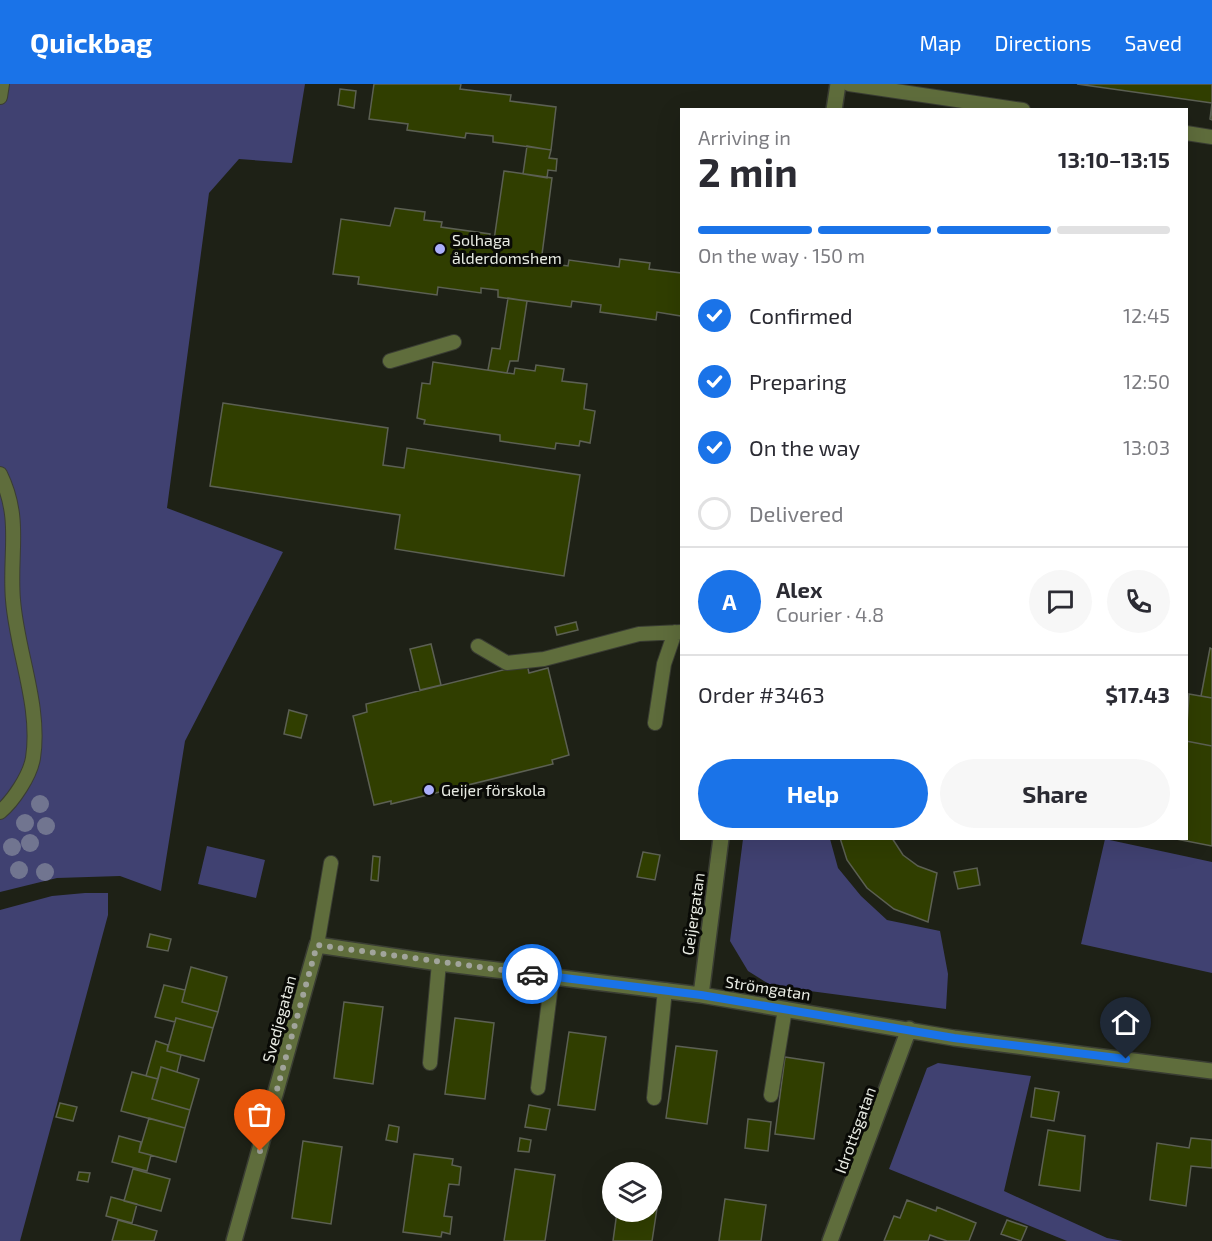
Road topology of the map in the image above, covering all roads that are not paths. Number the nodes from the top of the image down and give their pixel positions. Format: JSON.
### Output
{"nodes":[{"id":1,"x":2,"y":84,"type":"edge"},
{"id":2,"x":838,"y":84,"type":"edge"},
{"id":3,"x":849,"y":84,"type":"edge"},
{"id":4,"x":0,"y":97,"type":"edge"},
{"id":5,"x":834,"y":108,"type":"edge"},
{"id":6,"x":1010,"y":108,"type":"edge"},
{"id":7,"x":1188,"y":133,"type":"edge"},
{"id":8,"x":1212,"y":137,"type":"edge"},
{"id":9,"x":454,"y":342,"type":"dead end"},
{"id":10,"x":390,"y":361,"type":"dead end"},
{"id":11,"x":0,"y":474,"type":"edge"},
{"id":12,"x":678,"y":632,"type":"edge"},
{"id":13,"x":478,"y":646,"type":"dead end"},
{"id":14,"x":654,"y":723,"type":"dead end"},
{"id":15,"x":0,"y":812,"type":"edge"},
{"id":16,"x":721,"y":840,"type":"edge"},
{"id":17,"x":331,"y":863,"type":"dead end"},
{"id":18,"x":317,"y":945,"type":"junction"},
{"id":19,"x":440,"y":963,"type":"junction"},
{"id":20,"x":552,"y":976,"type":"junction"},
{"id":21,"x":665,"y":990,"type":"junction"},
{"id":22,"x":701,"y":995,"type":"junction"},
{"id":23,"x":785,"y":1009,"type":"junction"},
{"id":24,"x":909,"y":1029,"type":"junction"},
{"id":25,"x":430,"y":1063,"type":"dead end"},
{"id":26,"x":1212,"y":1071,"type":"edge"},
{"id":27,"x":538,"y":1088,"type":"dead end"},
{"id":28,"x":771,"y":1095,"type":"dead end"},
{"id":29,"x":654,"y":1098,"type":"dead end"},
{"id":30,"x":234,"y":1241,"type":"edge"},
{"id":31,"x":830,"y":1241,"type":"edge"}],
"edges":[{"from":1,"to":4,"type":"lane"},
{"from":2,"to":5,"type":"street"},
{"from":3,"to":6,"type":"lane"},
{"from":7,"to":8,"type":"lane"},
{"from":9,"to":10,"type":"lane"},
{"from":11,"to":15,"type":"lane"},
{"from":12,"to":13,"type":"lane"},
{"from":12,"to":14,"type":"lane"},
{"from":16,"to":22,"type":"street","name":"Geijergatan"},
{"from":17,"to":18,"type":"lane"},
{"from":18,"to":19,"type":"street","name":"Strömgatan"},
{"from":18,"to":30,"type":"street","name":"Svedjegatan"},
{"from":19,"to":20,"type":"street","name":"Strömgatan"},
{"from":19,"to":25,"type":"lane"},
{"from":20,"to":21,"type":"street","name":"Strömgatan"},
{"from":20,"to":27,"type":"lane"},
{"from":21,"to":22,"type":"street","name":"Strömgatan"},
{"from":21,"to":29,"type":"lane"},
{"from":22,"to":23,"type":"street","name":"Strömgatan"},
{"from":23,"to":24,"type":"street","name":"Strömgatan"},
{"from":23,"to":28,"type":"lane"},
{"from":24,"to":26,"type":"street","name":"Strömgatan"},
{"from":24,"to":31,"type":"street","name":"Idrottsgatan"}]}
